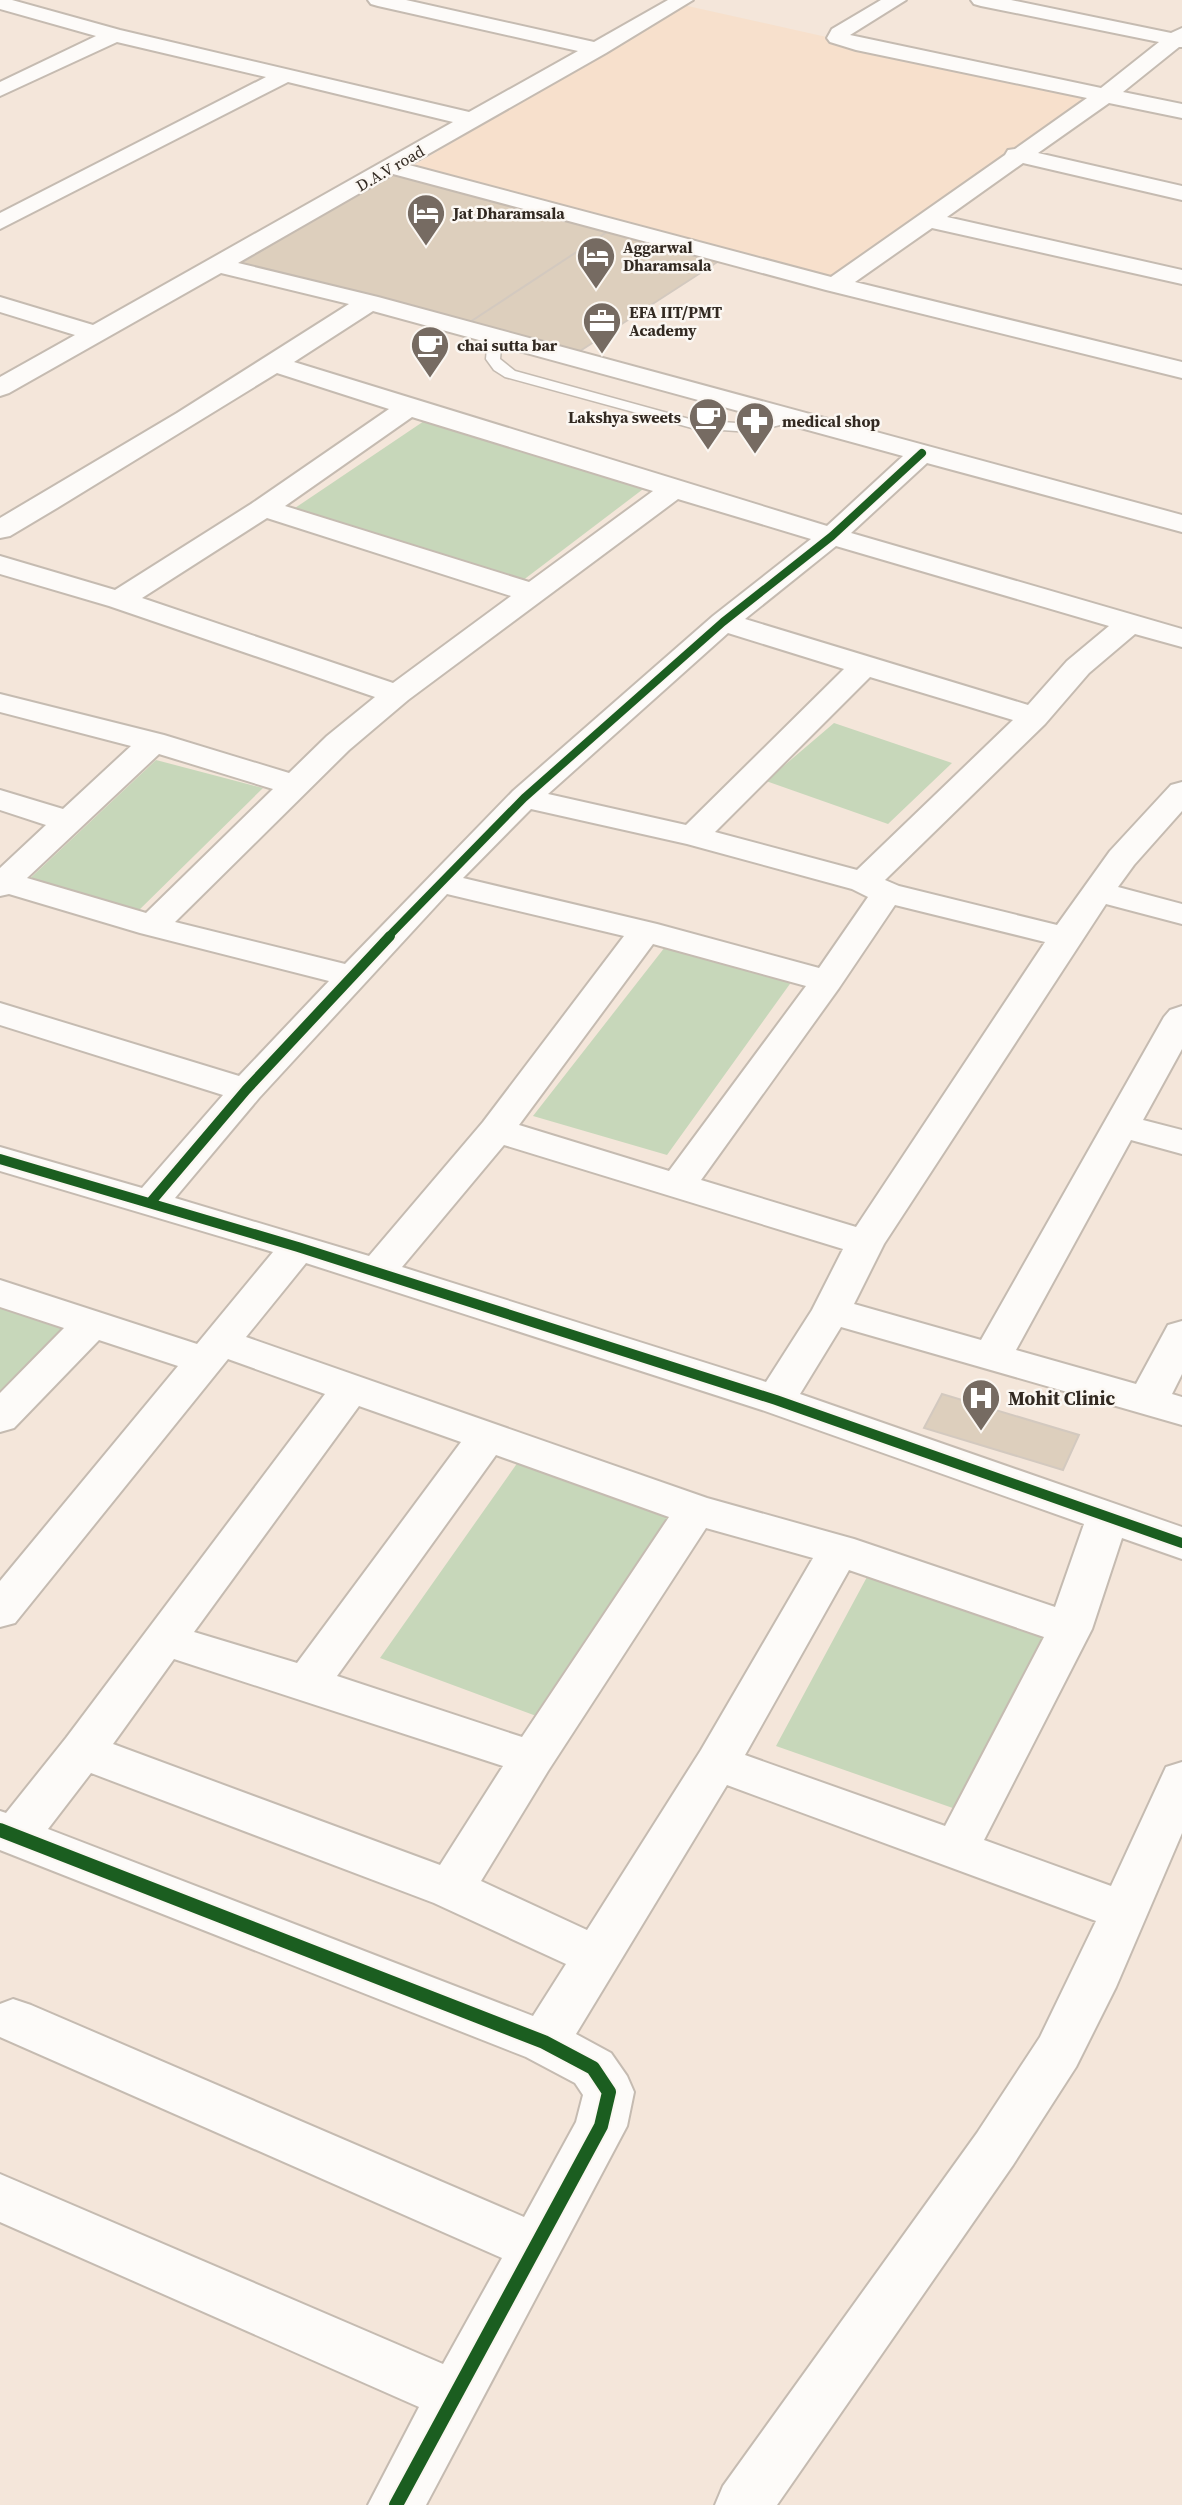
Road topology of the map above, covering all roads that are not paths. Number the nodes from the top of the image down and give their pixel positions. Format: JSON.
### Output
{"nodes":[{"id":1,"x":378,"y":0,"type":"edge"},
{"id":2,"x":466,"y":0,"type":"edge"},
{"id":3,"x":683,"y":0,"type":"edge"},
{"id":4,"x":896,"y":0,"type":"edge"},
{"id":5,"x":981,"y":0,"type":"edge"},
{"id":6,"x":0,"y":3,"type":"edge"},
{"id":7,"x":441,"y":13,"type":"junction"},
{"id":8,"x":115,"y":35,"type":"junction"},
{"id":9,"x":1180,"y":38,"type":"edge"},
{"id":10,"x":598,"y":49,"type":"junction"},
{"id":11,"x":284,"y":76,"type":"junction"},
{"id":12,"x":0,"y":90,"type":"edge"},
{"id":13,"x":1106,"y":95,"type":"junction"},
{"id":14,"x":1182,"y":111,"type":"edge"},
{"id":15,"x":474,"y":120,"type":"junction"},
{"id":16,"x":1016,"y":155,"type":"junction"},
{"id":17,"x":391,"y":167,"type":"junction"},
{"id":18,"x":1182,"y":193,"type":"edge"},
{"id":19,"x":929,"y":220,"type":"junction"},
{"id":20,"x":0,"y":222,"type":"edge"},
{"id":21,"x":219,"y":265,"type":"junction"},
{"id":22,"x":1182,"y":277,"type":"edge"},
{"id":23,"x":835,"y":285,"type":"junction"},
{"id":24,"x":369,"y":302,"type":"junction"},
{"id":25,"x":0,"y":304,"type":"edge"},
{"id":26,"x":97,"y":334,"type":"junction"},
{"id":27,"x":275,"y":363,"type":"junction"},
{"id":28,"x":1182,"y":370,"type":"edge"},
{"id":29,"x":0,"y":388,"type":"edge"},
{"id":30,"x":409,"y":407,"type":"junction"},
{"id":31,"x":922,"y":453,"type":"junction"},
{"id":32,"x":675,"y":488,"type":"junction"},
{"id":33,"x":263,"y":508,"type":"junction"},
{"id":34,"x":1182,"y":524,"type":"edge"},
{"id":35,"x":0,"y":530,"type":"edge"},
{"id":36,"x":832,"y":536,"type":"junction"},
{"id":37,"x":0,"y":565,"type":"edge"},
{"id":38,"x":533,"y":593,"type":"junction"},
{"id":39,"x":119,"y":600,"type":"junction"},
{"id":40,"x":723,"y":622,"type":"junction"},
{"id":41,"x":1130,"y":624,"type":"junction"},
{"id":42,"x":1182,"y":638,"type":"edge"},
{"id":43,"x":864,"y":666,"type":"junction"},
{"id":44,"x":397,"y":694,"type":"junction"},
{"id":45,"x":0,"y":703,"type":"edge"},
{"id":46,"x":1034,"y":718,"type":"junction"},
{"id":47,"x":153,"y":742,"type":"junction"},
{"id":48,"x":294,"y":786,"type":"junction"},
{"id":49,"x":1182,"y":792,"type":"edge"},
{"id":50,"x":524,"y":798,"type":"junction"},
{"id":51,"x":0,"y":800,"type":"edge"},
{"id":52,"x":71,"y":822,"type":"junction"},
{"id":53,"x":1165,"y":835,"type":"edge"},
{"id":54,"x":693,"y":836,"type":"junction"},
{"id":55,"x":440,"y":882,"type":"junction"},
{"id":56,"x":2,"y":884,"type":"edge"},
{"id":57,"x":876,"y":888,"type":"junction"},
{"id":58,"x":1099,"y":892,"type":"junction"},
{"id":59,"x":1182,"y":914,"type":"edge"},
{"id":60,"x":152,"y":926,"type":"junction"},
{"id":61,"x":645,"y":931,"type":"junction"},
{"id":62,"x":1065,"y":937,"type":"junction"},
{"id":63,"x":352,"y":976,"type":"junction"},
{"id":64,"x":827,"y":981,"type":"junction"},
{"id":65,"x":0,"y":1014,"type":"edge"},
{"id":66,"x":1178,"y":1033,"type":"edge"},
{"id":67,"x":246,"y":1090,"type":"junction"},
{"id":68,"x":1121,"y":1126,"type":"junction"},
{"id":69,"x":495,"y":1130,"type":"junction"},
{"id":70,"x":1182,"y":1142,"type":"edge"},
{"id":71,"x":0,"y":1159,"type":"edge"},
{"id":72,"x":678,"y":1185,"type":"junction"},
{"id":73,"x":149,"y":1203,"type":"junction"},
{"id":74,"x":865,"y":1243,"type":"junction"},
{"id":75,"x":298,"y":1247,"type":"junction"},
{"id":76,"x":376,"y":1273,"type":"junction"},
{"id":77,"x":0,"y":1293,"type":"edge"},
{"id":78,"x":831,"y":1311,"type":"junction"},
{"id":79,"x":91,"y":1325,"type":"junction"},
{"id":80,"x":1182,"y":1334,"type":"edge"},
{"id":81,"x":213,"y":1352,"type":"junction"},
{"id":82,"x":991,"y":1358,"type":"junction"},
{"id":83,"x":350,"y":1389,"type":"junction"},
{"id":84,"x":776,"y":1400,"type":"junction"},
{"id":85,"x":1165,"y":1406,"type":"edge"},
{"id":86,"x":0,"y":1418,"type":"edge"},
{"id":87,"x":489,"y":1435,"type":"junction"},
{"id":88,"x":696,"y":1510,"type":"junction"},
{"id":89,"x":1107,"y":1518,"type":"junction"},
{"id":90,"x":1182,"y":1543,"type":"edge"},
{"id":91,"x":839,"y":1550,"type":"junction"},
{"id":92,"x":0,"y":1611,"type":"edge"},
{"id":93,"x":1070,"y":1629,"type":"junction"},
{"id":94,"x":163,"y":1639,"type":"junction"},
{"id":95,"x":307,"y":1683,"type":"junction"},
{"id":96,"x":82,"y":1751,"type":"junction"},
{"id":97,"x":532,"y":1758,"type":"junction"},
{"id":98,"x":717,"y":1763,"type":"junction"},
{"id":99,"x":1182,"y":1780,"type":"edge"},
{"id":100,"x":8,"y":1833,"type":"edge"},
{"id":101,"x":956,"y":1850,"type":"junction"},
{"id":102,"x":451,"y":1889,"type":"junction"},
{"id":103,"x":1125,"y":1910,"type":"junction"},
{"id":104,"x":596,"y":1956,"type":"junction"},
{"id":105,"x":13,"y":2020,"type":"dead end"},
{"id":106,"x":544,"y":2042,"type":"junction"},
{"id":107,"x":0,"y":2197,"type":"edge"},
{"id":108,"x":535,"y":2247,"type":"junction"},
{"id":109,"x":456,"y":2396,"type":"junction"},
{"id":110,"x":396,"y":2505,"type":"edge"},
{"id":111,"x":743,"y":2505,"type":"edge"}],
"edges":[{"from":1,"to":7,"type":"street"},
{"from":2,"to":7,"type":"street"},
{"from":3,"to":10,"type":"street","name":"D.A.V road"},
{"from":4,"to":13,"type":"street"},
{"from":5,"to":9,"type":"street"},
{"from":6,"to":8,"type":"street"},
{"from":7,"to":10,"type":"street"},
{"from":8,"to":11,"type":"street"},
{"from":8,"to":12,"type":"street"},
{"from":9,"to":13,"type":"street"},
{"from":10,"to":15,"type":"street","name":"D.A.V road"},
{"from":11,"to":15,"type":"street"},
{"from":11,"to":20,"type":"street"},
{"from":13,"to":14,"type":"street"},
{"from":13,"to":16,"type":"street"},
{"from":15,"to":17,"type":"street","name":"D.A.V road"},
{"from":16,"to":18,"type":"street"},
{"from":16,"to":19,"type":"street"},
{"from":17,"to":21,"type":"street","name":"D.A.V road"},
{"from":17,"to":23,"type":"street"},
{"from":19,"to":22,"type":"street"},
{"from":19,"to":23,"type":"street"},
{"from":21,"to":24,"type":"street"},
{"from":21,"to":26,"type":"street","name":"D.A.V road"},
{"from":23,"to":28,"type":"street"},
{"from":24,"to":27,"type":"street"},
{"from":24,"to":31,"type":"street"},
{"from":25,"to":26,"type":"street"},
{"from":26,"to":29,"type":"street","name":"D.A.V road"},
{"from":27,"to":30,"type":"street"},
{"from":27,"to":35,"type":"street"},
{"from":30,"to":32,"type":"street"},
{"from":30,"to":33,"type":"street"},
{"from":31,"to":34,"type":"street"},
{"from":31,"to":36,"type":"street"},
{"from":32,"to":36,"type":"street"},
{"from":32,"to":38,"type":"street"},
{"from":33,"to":38,"type":"street"},
{"from":33,"to":39,"type":"street"},
{"from":36,"to":40,"type":"street"},
{"from":36,"to":41,"type":"street"},
{"from":37,"to":39,"type":"street"},
{"from":38,"to":44,"type":"street"},
{"from":39,"to":44,"type":"street"},
{"from":40,"to":43,"type":"street"},
{"from":40,"to":50,"type":"street"},
{"from":41,"to":42,"type":"street"},
{"from":41,"to":46,"type":"street"},
{"from":43,"to":46,"type":"street"},
{"from":43,"to":54,"type":"street"},
{"from":44,"to":48,"type":"street"},
{"from":45,"to":47,"type":"street"},
{"from":46,"to":57,"type":"street"},
{"from":47,"to":48,"type":"street"},
{"from":47,"to":52,"type":"street"},
{"from":48,"to":60,"type":"street"},
{"from":49,"to":53,"type":"street"},
{"from":50,"to":54,"type":"street"},
{"from":50,"to":55,"type":"street"},
{"from":51,"to":52,"type":"street"},
{"from":52,"to":56,"type":"street"},
{"from":53,"to":58,"type":"street"},
{"from":54,"to":57,"type":"street"},
{"from":55,"to":61,"type":"street"},
{"from":55,"to":63,"type":"street"},
{"from":56,"to":60,"type":"street"},
{"from":57,"to":62,"type":"street"},
{"from":57,"to":64,"type":"street"},
{"from":58,"to":59,"type":"street"},
{"from":58,"to":62,"type":"street"},
{"from":60,"to":63,"type":"street"},
{"from":61,"to":64,"type":"street"},
{"from":61,"to":69,"type":"street"},
{"from":62,"to":74,"type":"street"},
{"from":63,"to":67,"type":"street"},
{"from":64,"to":72,"type":"street"},
{"from":65,"to":67,"type":"street"},
{"from":66,"to":68,"type":"street"},
{"from":67,"to":73,"type":"street"},
{"from":68,"to":70,"type":"street"},
{"from":68,"to":82,"type":"street"},
{"from":69,"to":72,"type":"street"},
{"from":69,"to":76,"type":"street"},
{"from":71,"to":73,"type":"street"},
{"from":72,"to":74,"type":"street"},
{"from":73,"to":75,"type":"street"},
{"from":74,"to":78,"type":"street"},
{"from":75,"to":76,"type":"street"},
{"from":75,"to":81,"type":"street"},
{"from":76,"to":84,"type":"street"},
{"from":77,"to":79,"type":"street"},
{"from":78,"to":82,"type":"street"},
{"from":78,"to":84,"type":"street"},
{"from":79,"to":81,"type":"street"},
{"from":79,"to":86,"type":"street"},
{"from":80,"to":85,"type":"street"},
{"from":81,"to":83,"type":"street"},
{"from":81,"to":92,"type":"street"},
{"from":82,"to":85,"type":"street"},
{"from":83,"to":87,"type":"street"},
{"from":83,"to":94,"type":"street"},
{"from":84,"to":89,"type":"street"},
{"from":87,"to":88,"type":"street"},
{"from":87,"to":95,"type":"street"},
{"from":88,"to":91,"type":"street"},
{"from":88,"to":97,"type":"street"},
{"from":89,"to":90,"type":"street"},
{"from":89,"to":93,"type":"street"},
{"from":91,"to":93,"type":"street"},
{"from":91,"to":98,"type":"street"},
{"from":93,"to":101,"type":"street"},
{"from":94,"to":95,"type":"street"},
{"from":94,"to":96,"type":"street"},
{"from":95,"to":97,"type":"street"},
{"from":96,"to":100,"type":"street"},
{"from":96,"to":102,"type":"street"},
{"from":97,"to":102,"type":"street"},
{"from":98,"to":101,"type":"street"},
{"from":98,"to":104,"type":"street"},
{"from":99,"to":103,"type":"street"},
{"from":100,"to":106,"type":"street"},
{"from":101,"to":103,"type":"street"},
{"from":102,"to":104,"type":"street"},
{"from":103,"to":111,"type":"street"},
{"from":104,"to":106,"type":"street"},
{"from":105,"to":108,"type":"street"},
{"from":106,"to":108,"type":"street"},
{"from":107,"to":109,"type":"street"},
{"from":108,"to":109,"type":"street"},
{"from":109,"to":110,"type":"street"}]}
